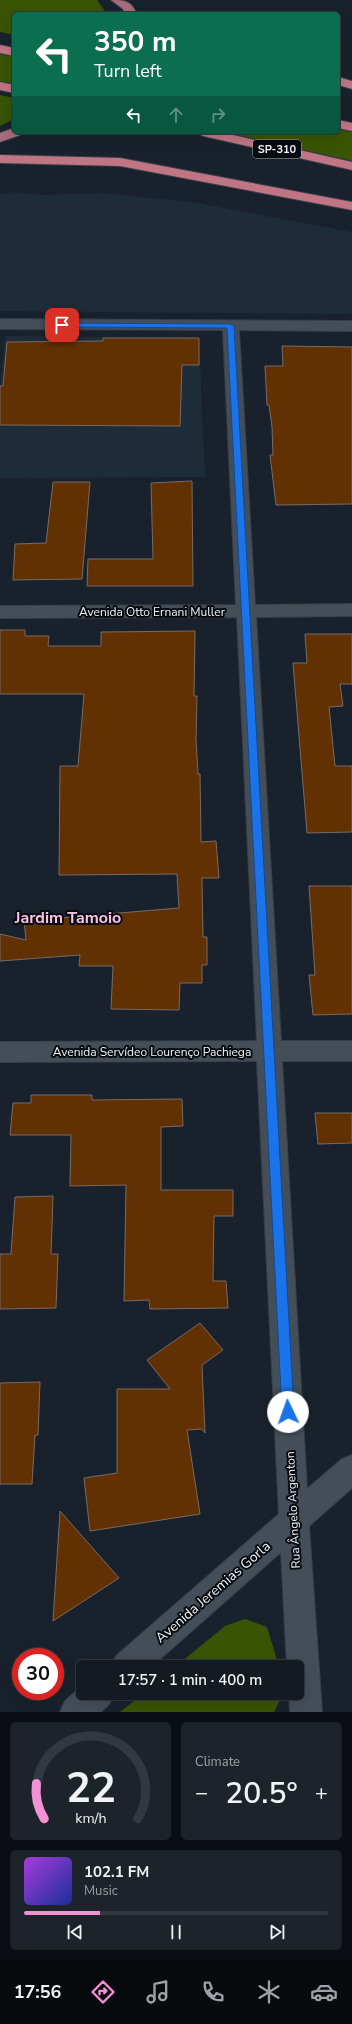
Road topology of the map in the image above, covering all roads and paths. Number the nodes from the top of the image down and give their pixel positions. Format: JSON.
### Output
{"nodes":[{"id":1,"x":117,"y":0,"type":"edge"},
{"id":2,"x":130,"y":7,"type":"edge"},
{"id":3,"x":0,"y":48,"type":"edge"},
{"id":4,"x":12,"y":51,"type":"edge"},
{"id":5,"x":340,"y":81,"type":"edge"},
{"id":6,"x":352,"y":84,"type":"edge"},
{"id":7,"x":0,"y":86,"type":"edge"},
{"id":8,"x":12,"y":89,"type":"edge"},
{"id":9,"x":340,"y":124,"type":"edge"},
{"id":10,"x":352,"y":127,"type":"edge"},
{"id":11,"x":12,"y":133,"type":"edge"},
{"id":12,"x":212,"y":134,"type":"edge"},
{"id":13,"x":0,"y":138,"type":"edge"},
{"id":14,"x":0,"y":159,"type":"edge"},
{"id":15,"x":352,"y":166,"type":"edge"},
{"id":16,"x":352,"y":206,"type":"edge"},
{"id":17,"x":0,"y":324,"type":"edge"},
{"id":18,"x":230,"y":326,"type":"junction"},
{"id":19,"x":352,"y":326,"type":"edge"},
{"id":20,"x":352,"y":610,"type":"edge"},
{"id":21,"x":0,"y":612,"type":"edge"},
{"id":22,"x":245,"y":612,"type":"junction"},
{"id":23,"x":352,"y":1050,"type":"edge"},
{"id":24,"x":0,"y":1052,"type":"edge"},
{"id":25,"x":269,"y":1052,"type":"junction"},
{"id":26,"x":352,"y":1469,"type":"edge"},
{"id":27,"x":294,"y":1522,"type":"junction"},
{"id":28,"x":135,"y":1660,"type":"edge"},
{"id":29,"x":90,"y":1700,"type":"edge"},
{"id":30,"x":76,"y":1712,"type":"edge"},
{"id":31,"x":306,"y":1712,"type":"edge"}],
"edges":[{"from":1,"to":2,"type":"highway"},
{"from":3,"to":4,"type":"highway"},
{"from":5,"to":6,"type":"highway"},
{"from":7,"to":8,"type":"highway"},
{"from":9,"to":10,"type":"highway"},
{"from":11,"to":13,"type":"highway"},
{"from":12,"to":15,"type":"highway","number":"SP-310"},
{"from":14,"to":16,"type":"highway"},
{"from":17,"to":18,"type":"street"},
{"from":18,"to":19,"type":"street"},
{"from":18,"to":22,"type":"street","name":"Rua Ângelo Argenton"},
{"from":20,"to":22,"type":"street","name":"Avenida Otto Ernani Muller"},
{"from":21,"to":22,"type":"street","name":"Avenida Otto Ernani Muller"},
{"from":22,"to":25,"type":"street","name":"Rua Ângelo Argenton"},
{"from":23,"to":25,"type":"street","name":"Avenida Servídeo Lourenço Pachiega"},
{"from":24,"to":25,"type":"street","name":"Avenida Servídeo Lourenço Pachiega"},
{"from":25,"to":27,"type":"street","name":"Rua Ângelo Argenton"},
{"from":26,"to":27,"type":"street","name":"Avenida Jeremias Gorla"},
{"from":27,"to":28,"type":"street","name":"Avenida Jeremias Gorla"},
{"from":27,"to":31,"type":"street","name":"Rua Ângelo Argenton"},
{"from":29,"to":30,"type":"street"}]}
